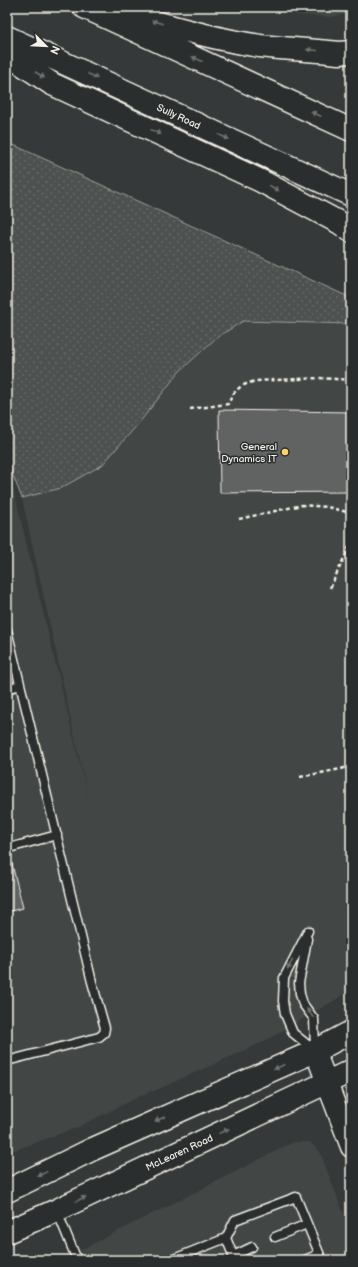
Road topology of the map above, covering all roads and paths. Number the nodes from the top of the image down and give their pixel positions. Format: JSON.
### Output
{"nodes":[{"id":1,"x":84,"y":7,"type":"edge"},
{"id":2,"x":106,"y":7,"type":"edge"},
{"id":3,"x":7,"y":37,"type":"edge"},
{"id":4,"x":351,"y":52,"type":"edge"},
{"id":5,"x":7,"y":54,"type":"edge"},
{"id":6,"x":351,"y":130,"type":"edge"},
{"id":7,"x":351,"y":195,"type":"edge"},
{"id":8,"x":351,"y":231,"type":"edge"},
{"id":9,"x":351,"y":380,"type":"edge"},
{"id":10,"x":190,"y":409,"type":"dead end"},
{"id":11,"x":351,"y":513,"type":"edge"},
{"id":12,"x":239,"y":519,"type":"dead end"},
{"id":13,"x":351,"y":543,"type":"edge"},
{"id":14,"x":330,"y":588,"type":"dead end"},
{"id":15,"x":7,"y":630,"type":"edge"},
{"id":16,"x":20,"y":686,"type":"junction"},
{"id":17,"x":7,"y":689,"type":"edge"},
{"id":18,"x":351,"y":766,"type":"edge"},
{"id":19,"x":300,"y":777,"type":"dead end"},
{"id":20,"x":57,"y":835,"type":"junction"},
{"id":21,"x":9,"y":848,"type":"dead end"},
{"id":22,"x":351,"y":1032,"type":"edge"},
{"id":23,"x":315,"y":1051,"type":"junction"},
{"id":24,"x":7,"y":1061,"type":"edge"},
{"id":25,"x":351,"y":1071,"type":"edge"},
{"id":26,"x":327,"y":1082,"type":"junction"},
{"id":27,"x":351,"y":1147,"type":"edge"},
{"id":28,"x":7,"y":1191,"type":"edge"},
{"id":29,"x":57,"y":1210,"type":"junction"},
{"id":30,"x":307,"y":1224,"type":"junction"},
{"id":31,"x":7,"y":1232,"type":"edge"},
{"id":32,"x":276,"y":1237,"type":"dead end"},
{"id":33,"x":226,"y":1238,"type":"junction"},
{"id":34,"x":252,"y":1247,"type":"dead end"},
{"id":35,"x":320,"y":1257,"type":"edge"},
{"id":36,"x":234,"y":1258,"type":"edge"},
{"id":37,"x":77,"y":1260,"type":"edge"},
{"id":38,"x":171,"y":1260,"type":"edge"},
{"id":39,"x":305,"y":1260,"type":"edge"}],
"edges":[{"from":6,"to":1,"type":"main road","one_way":true},
{"from":4,"to":2,"type":"main road","one_way":true},
{"from":3,"to":7,"type":"main road","name":"Sully Road","one_way":true},
{"from":5,"to":8,"type":"main road","one_way":true},
{"from":9,"to":10,"type":"path"},
{"from":11,"to":12,"type":"path"},
{"from":13,"to":14,"type":"path"},
{"from":15,"to":16,"type":"lane"},
{"from":16,"to":17,"type":"lane"},
{"from":16,"to":20,"type":"lane"},
{"from":18,"to":19,"type":"path"},
{"from":20,"to":21,"type":"lane"},
{"from":20,"to":24,"type":"lane"},
{"from":22,"to":23,"type":"main road"},
{"from":23,"to":23,"type":"lane","one_way":true},
{"from":23,"to":26,"type":"street"},
{"from":23,"to":28,"type":"main road","one_way":true},
{"from":25,"to":26,"type":"main road","name":"McLearen Road"},
{"from":26,"to":27,"type":"street"},
{"from":29,"to":26,"type":"main road","name":"McLearen Road","one_way":true},
{"from":29,"to":31,"type":"main road","name":"McLearen Road"},
{"from":29,"to":37,"type":"lane"},
{"from":30,"to":32,"type":"lane"},
{"from":30,"to":33,"type":"lane"},
{"from":30,"to":35,"type":"lane"},
{"from":33,"to":36,"type":"lane"},
{"from":33,"to":38,"type":"lane"},
{"from":34,"to":36,"type":"lane"},
{"from":35,"to":39,"type":"lane"}]}
